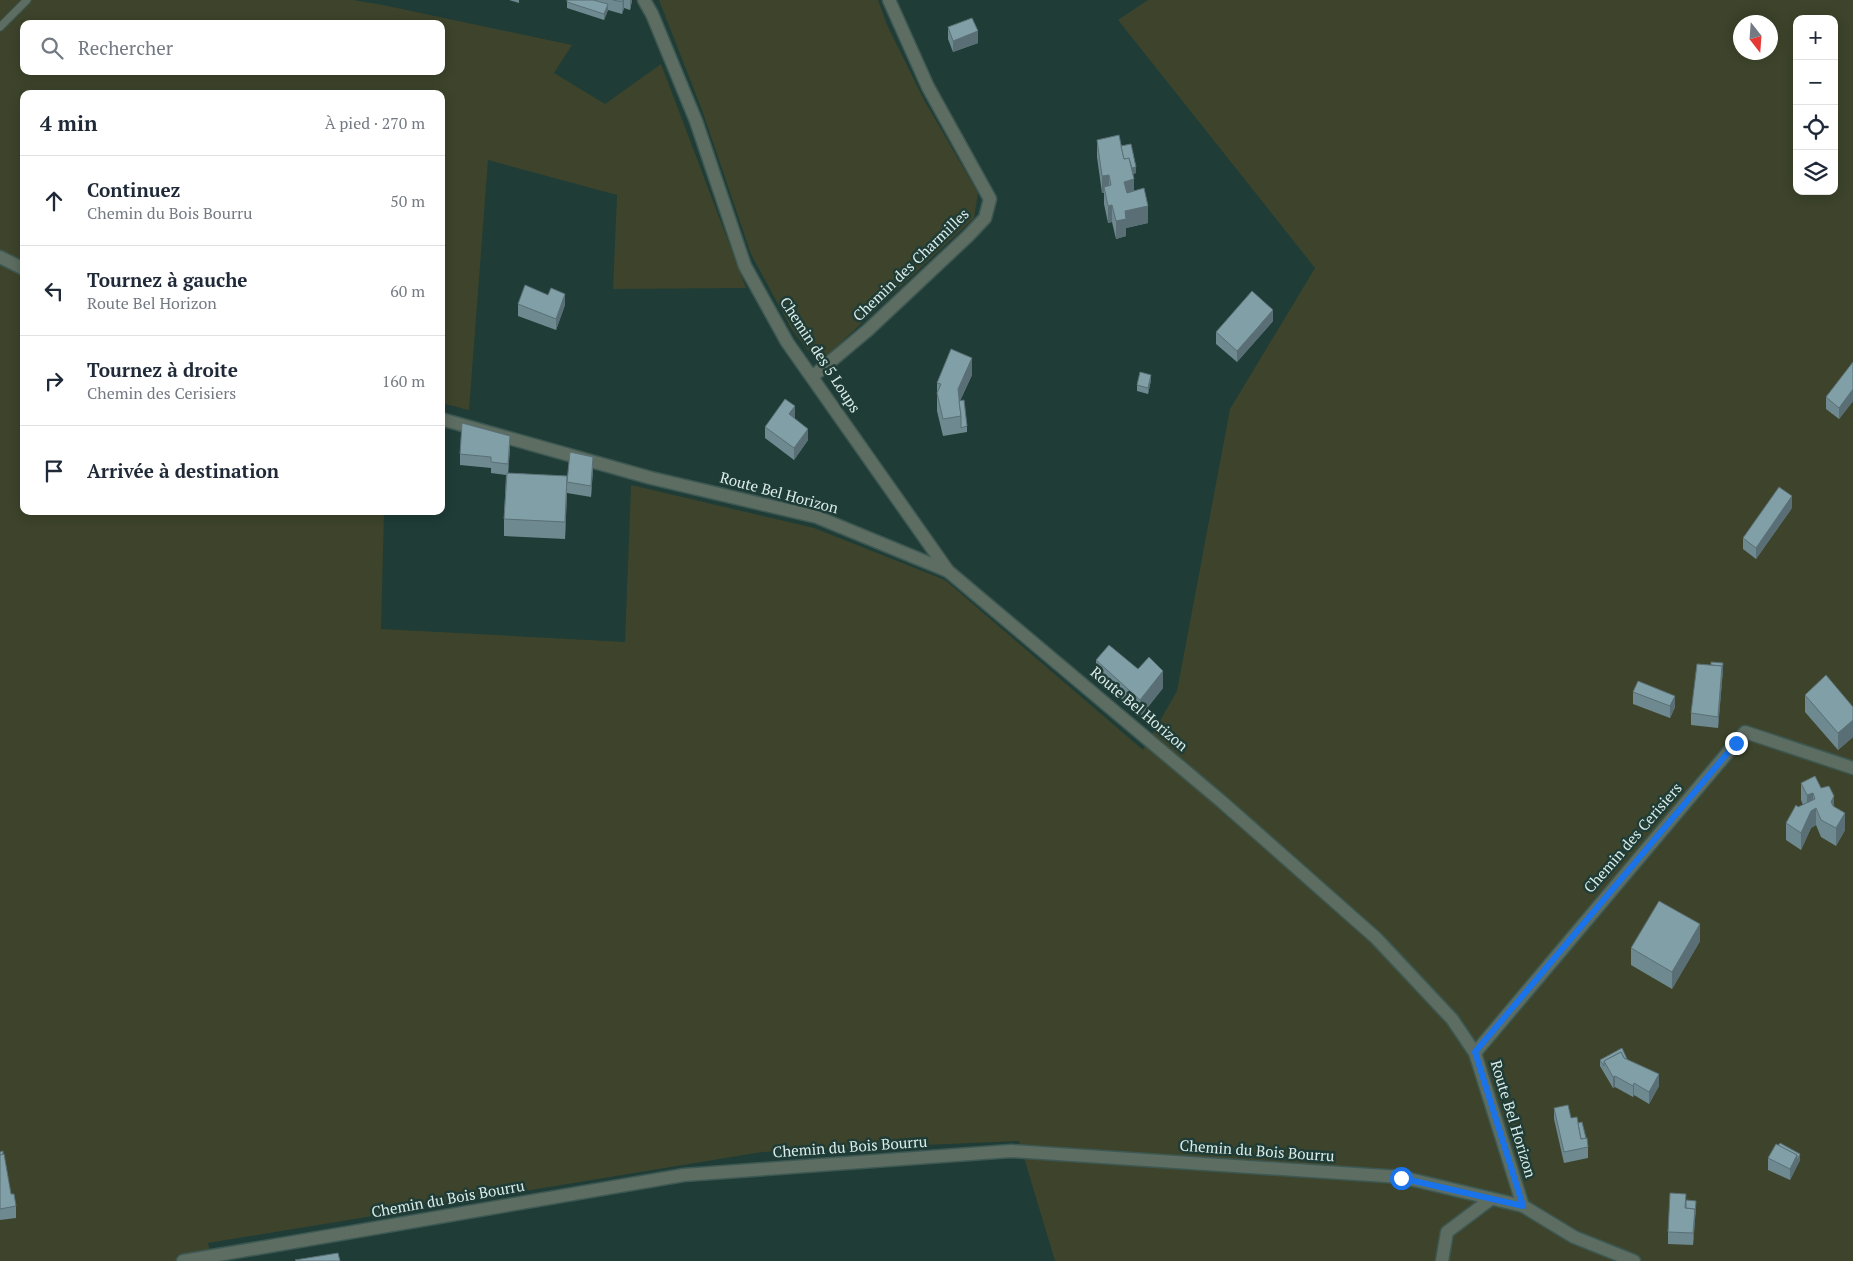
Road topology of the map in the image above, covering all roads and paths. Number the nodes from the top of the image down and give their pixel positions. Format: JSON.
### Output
{"nodes":[{"id":1,"x":27,"y":0,"type":"edge"},
{"id":2,"x":644,"y":0,"type":"edge"},
{"id":3,"x":889,"y":0,"type":"edge"},
{"id":4,"x":0,"y":27,"type":"edge"},
{"id":5,"x":0,"y":257,"type":"edge"},
{"id":6,"x":20,"y":267,"type":"edge"},
{"id":7,"x":812,"y":377,"type":"junction"},
{"id":8,"x":445,"y":420,"type":"edge"},
{"id":9,"x":948,"y":571,"type":"junction"},
{"id":10,"x":1853,"y":768,"type":"edge"},
{"id":11,"x":1475,"y":1052,"type":"junction"},
{"id":12,"x":1491,"y":1199,"type":"junction"},
{"id":13,"x":1523,"y":1206,"type":"junction"},
{"id":14,"x":183,"y":1261,"type":"edge"},
{"id":15,"x":1442,"y":1261,"type":"edge"},
{"id":16,"x":1634,"y":1261,"type":"edge"}],
"edges":[{"from":1,"to":4,"type":"lane"},
{"from":2,"to":7,"type":"street","name":"Chemin des 5 Loups"},
{"from":3,"to":7,"type":"street","name":"Chemin des Charmilles"},
{"from":5,"to":6,"type":"street"},
{"from":7,"to":9,"type":"street","name":"Chemin des 5 Loups"},
{"from":8,"to":9,"type":"street","name":"Route Bel Horizon"},
{"from":9,"to":11,"type":"street","name":"Route Bel Horizon"},
{"from":10,"to":11,"type":"street","name":"Chemin des Cerisiers"},
{"from":11,"to":13,"type":"street","name":"Route Bel Horizon"},
{"from":12,"to":13,"type":"street","name":"Chemin du Bois Bourru"},
{"from":12,"to":14,"type":"street","name":"Chemin du Bois Bourru"},
{"from":12,"to":15,"type":"street"},
{"from":13,"to":16,"type":"street"}]}
